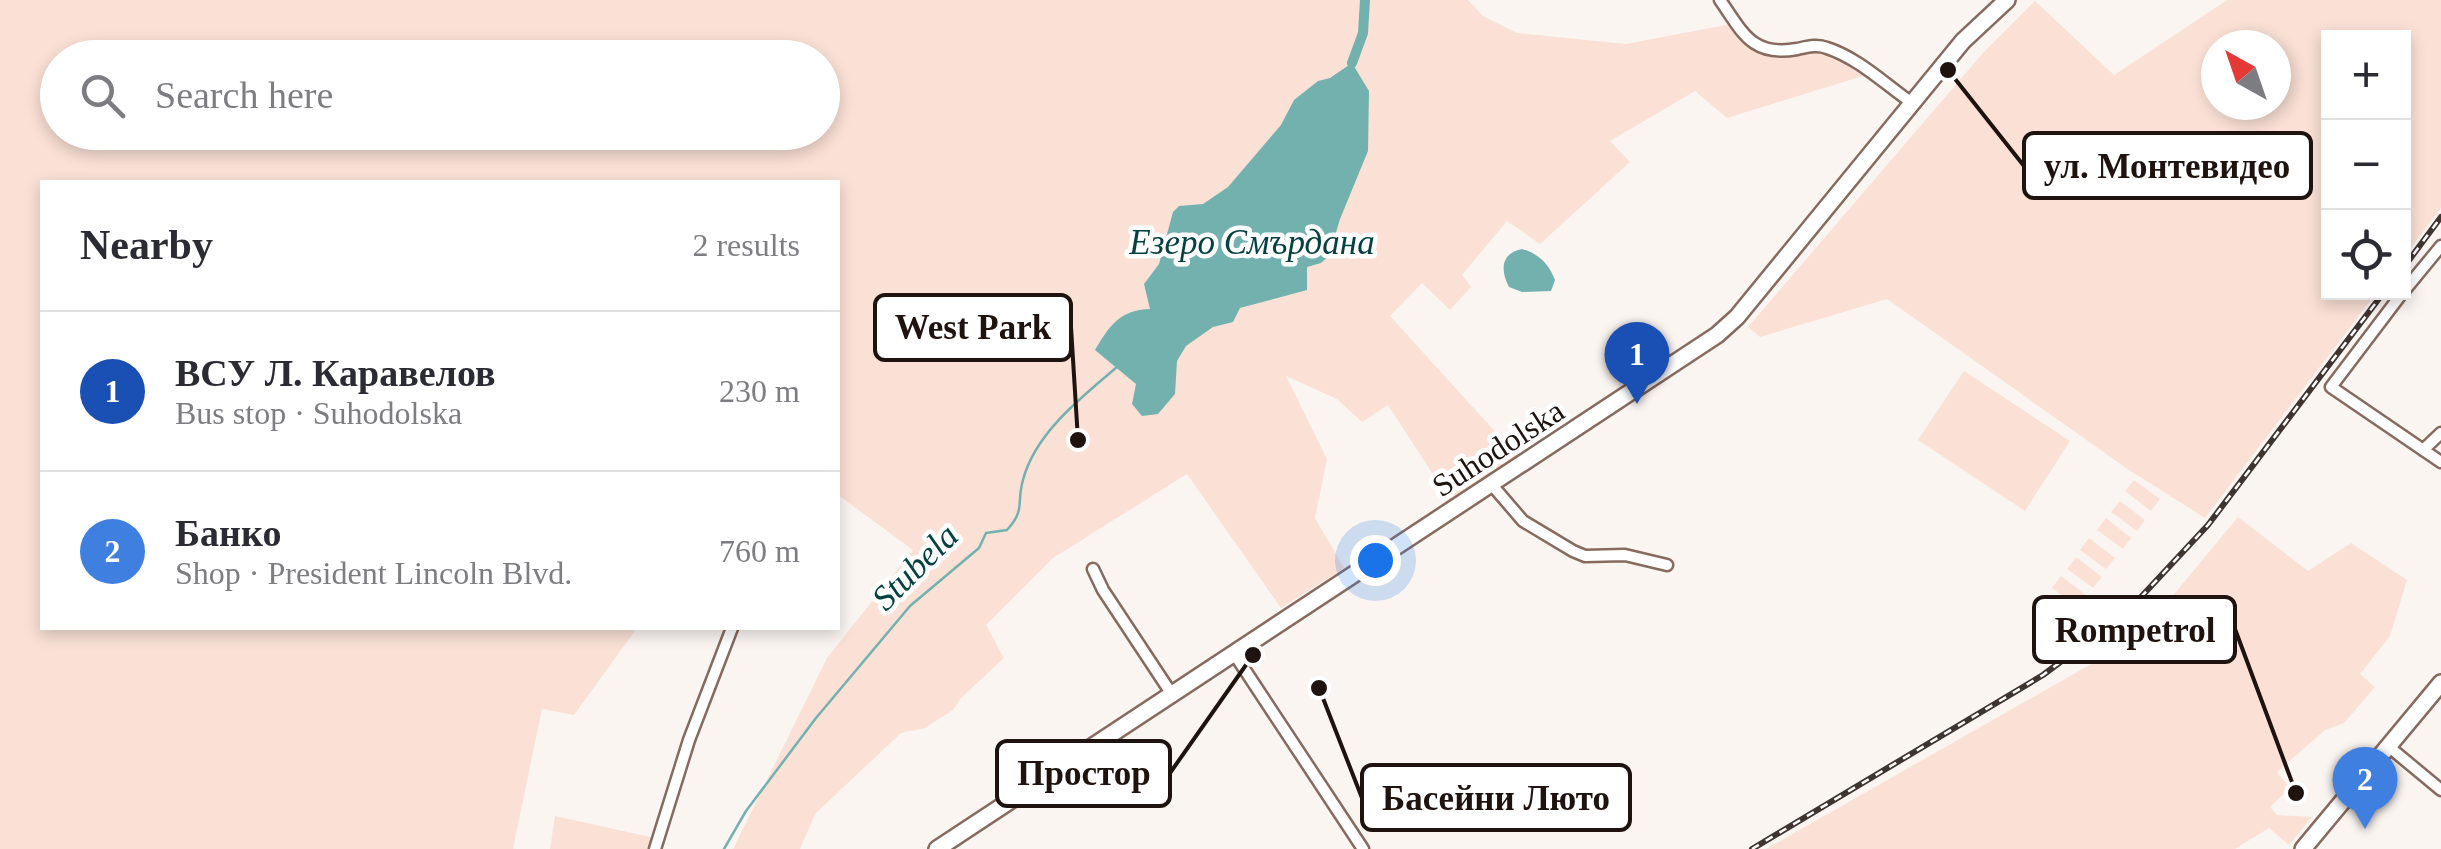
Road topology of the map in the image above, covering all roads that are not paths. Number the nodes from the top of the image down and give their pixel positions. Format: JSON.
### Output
{"nodes":[{"id":1,"x":1720,"y":0,"type":"edge"},
{"id":2,"x":2007,"y":0,"type":"edge"},
{"id":3,"x":1912,"y":102,"type":"junction"},
{"id":4,"x":2441,"y":246,"type":"edge"},
{"id":5,"x":2411,"y":282,"type":"edge"},
{"id":6,"x":2397,"y":300,"type":"edge"},
{"id":7,"x":2441,"y":433,"type":"edge"},
{"id":8,"x":2423,"y":450,"type":"junction"},
{"id":9,"x":2441,"y":462,"type":"edge"},
{"id":10,"x":1492,"y":485,"type":"junction"},
{"id":11,"x":1666,"y":565,"type":"dead end"},
{"id":12,"x":1093,"y":569,"type":"dead end"},
{"id":13,"x":731,"y":630,"type":"edge"},
{"id":14,"x":1235,"y":655,"type":"junction"},
{"id":15,"x":2441,"y":683,"type":"edge"},
{"id":16,"x":1173,"y":696,"type":"junction"},
{"id":17,"x":2388,"y":746,"type":"junction"},
{"id":18,"x":2441,"y":790,"type":"edge"},
{"id":19,"x":655,"y":849,"type":"edge"},
{"id":20,"x":937,"y":849,"type":"edge"},
{"id":21,"x":1362,"y":849,"type":"edge"},
{"id":22,"x":2303,"y":849,"type":"edge"}],
"edges":[{"from":1,"to":3,"type":"street"},
{"from":2,"to":3,"type":"street","name":"Suhodolska"},
{"from":3,"to":10,"type":"street","name":"Suhodolska"},
{"from":4,"to":5,"type":"street"},
{"from":6,"to":8,"type":"street"},
{"from":7,"to":8,"type":"street"},
{"from":8,"to":9,"type":"street"},
{"from":10,"to":11,"type":"street"},
{"from":10,"to":14,"type":"street","name":"Suhodolska"},
{"from":12,"to":16,"type":"street"},
{"from":13,"to":19,"type":"street"},
{"from":14,"to":16,"type":"street","name":"Suhodolska"},
{"from":14,"to":21,"type":"street"},
{"from":15,"to":17,"type":"street"},
{"from":16,"to":20,"type":"street","name":"Suhodolska"},
{"from":17,"to":18,"type":"street"},
{"from":17,"to":22,"type":"street"}]}
